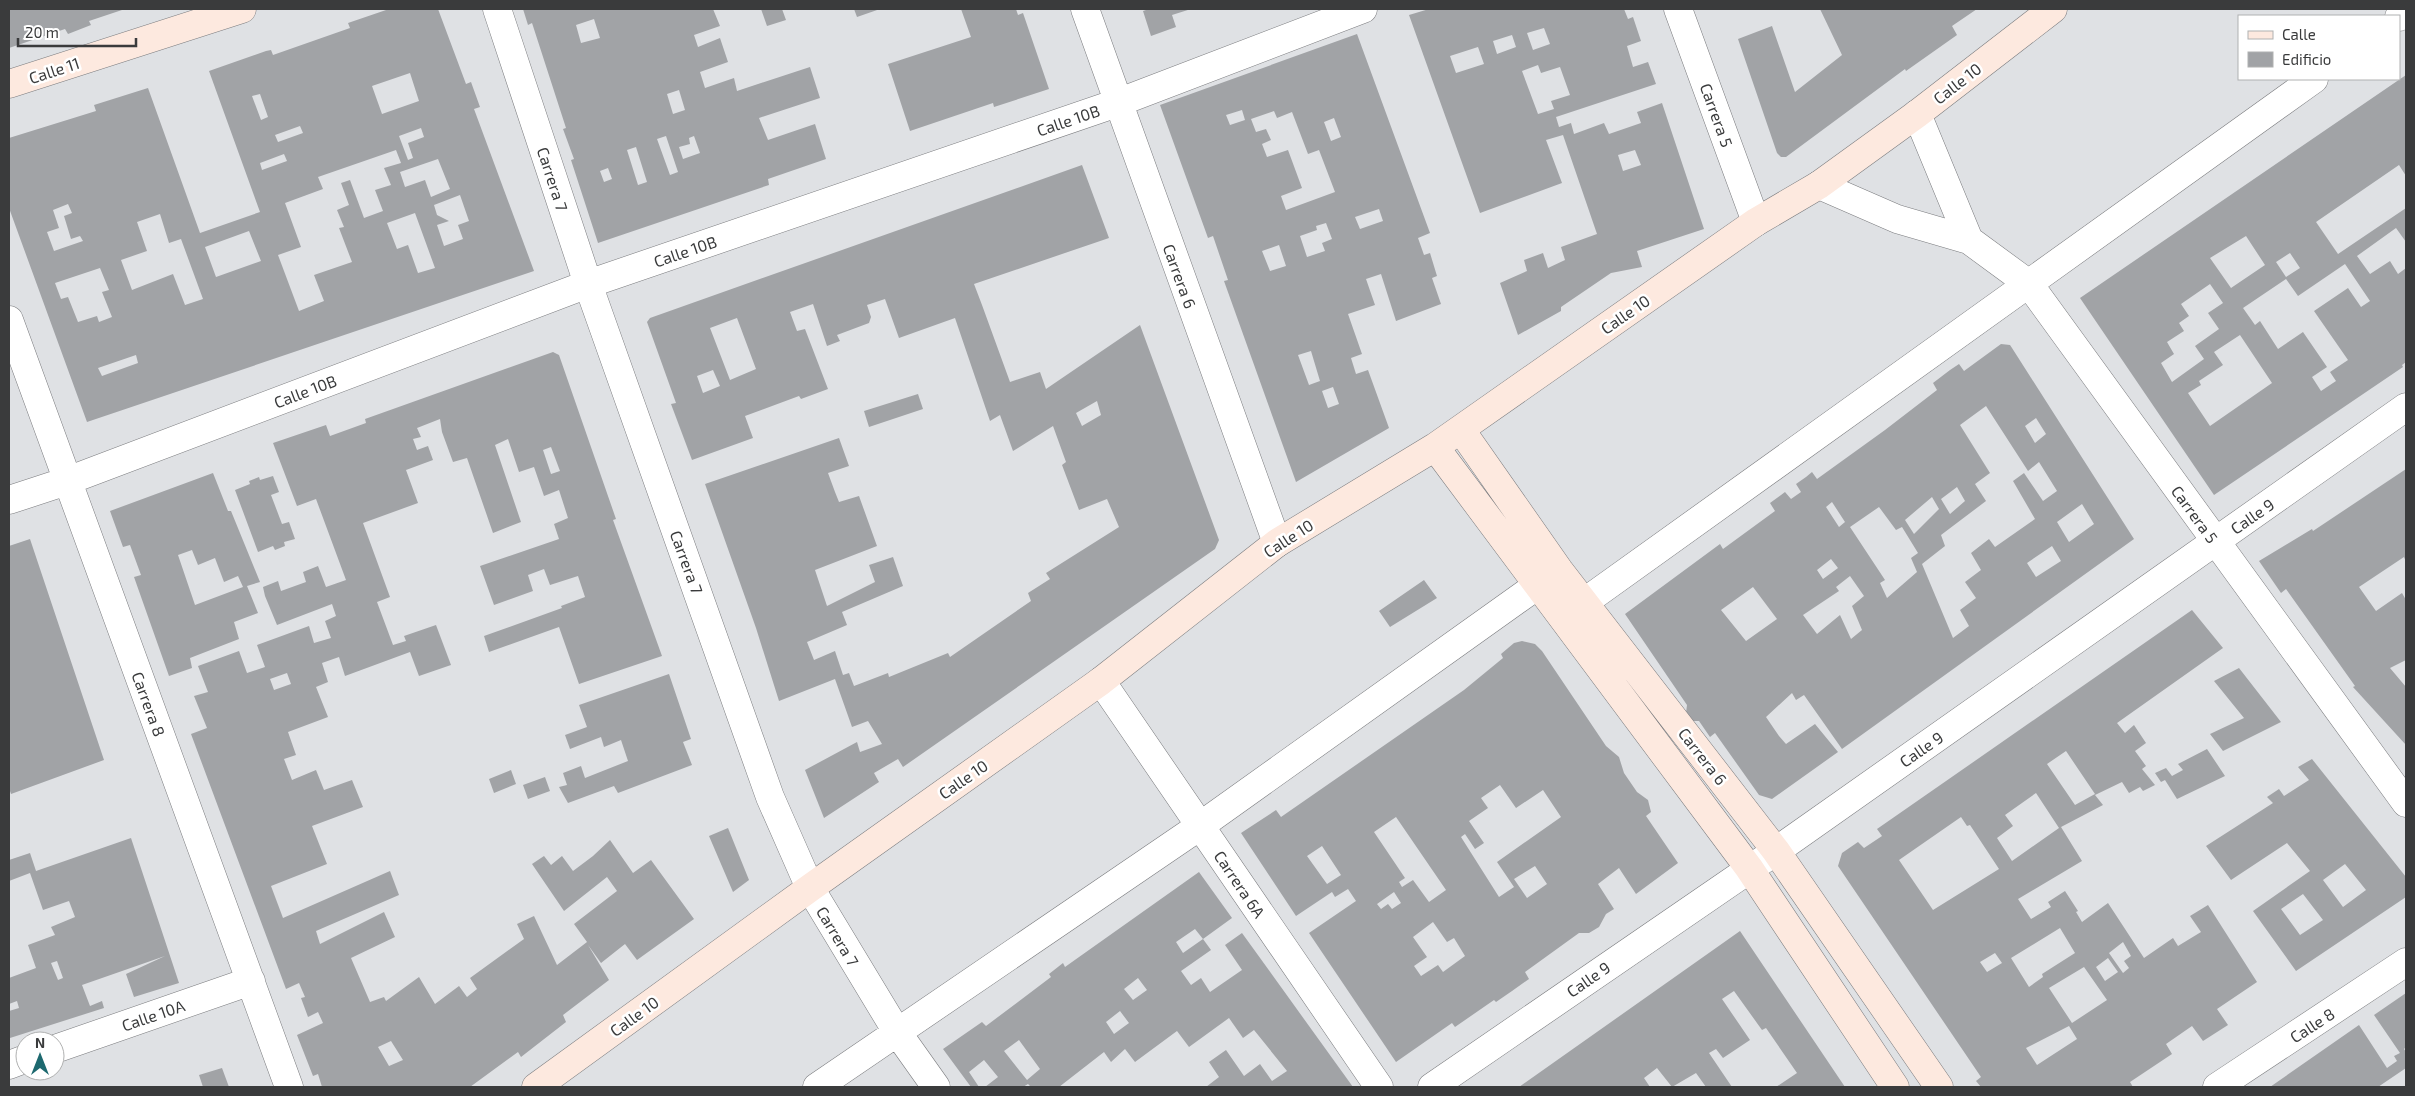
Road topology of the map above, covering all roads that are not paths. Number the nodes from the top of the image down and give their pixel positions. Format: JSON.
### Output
{"nodes":[{"id":1,"x":242,"y":9,"type":"edge"},
{"id":2,"x":496,"y":9,"type":"edge"},
{"id":3,"x":1085,"y":9,"type":"edge"},
{"id":4,"x":1363,"y":9,"type":"edge"},
{"id":5,"x":1678,"y":9,"type":"edge"},
{"id":6,"x":2053,"y":9,"type":"edge"},
{"id":7,"x":2313,"y":80,"type":"edge"},
{"id":8,"x":9,"y":84,"type":"edge"},
{"id":9,"x":1117,"y":103,"type":"junction"},
{"id":10,"x":1917,"y":114,"type":"junction"},
{"id":11,"x":1819,"y":185,"type":"junction"},
{"id":12,"x":1756,"y":222,"type":"junction"},
{"id":13,"x":1969,"y":240,"type":"junction"},
{"id":14,"x":588,"y":284,"type":"junction"},
{"id":15,"x":2030,"y":284,"type":"junction"},
{"id":16,"x":9,"y":320,"type":"edge"},
{"id":17,"x":2406,"y":407,"type":"edge"},
{"id":18,"x":1462,"y":430,"type":"junction"},
{"id":19,"x":1435,"y":447,"type":"junction"},
{"id":20,"x":67,"y":481,"type":"junction"},
{"id":21,"x":9,"y":500,"type":"edge"},
{"id":22,"x":2216,"y":542,"type":"junction"},
{"id":23,"x":1277,"y":543,"type":"junction"},
{"id":24,"x":1548,"y":578,"type":"junction"},
{"id":25,"x":1584,"y":603,"type":"junction"},
{"id":26,"x":1561,"y":618,"type":"junction"},
{"id":27,"x":1101,"y":681,"type":"junction"},
{"id":28,"x":2406,"y":803,"type":"edge"},
{"id":29,"x":1200,"y":826,"type":"junction"},
{"id":30,"x":1776,"y":851,"type":"junction"},
{"id":31,"x":1749,"y":868,"type":"junction"},
{"id":32,"x":810,"y":888,"type":"junction"},
{"id":33,"x":2406,"y":962,"type":"edge"},
{"id":34,"x":251,"y":981,"type":"junction"},
{"id":35,"x":897,"y":1032,"type":"junction"},
{"id":36,"x":65,"y":1046,"type":"edge"},
{"id":37,"x":289,"y":1087,"type":"edge"},
{"id":38,"x":536,"y":1087,"type":"edge"},
{"id":39,"x":817,"y":1087,"type":"edge"},
{"id":40,"x":936,"y":1087,"type":"edge"},
{"id":41,"x":1379,"y":1087,"type":"edge"},
{"id":42,"x":1432,"y":1087,"type":"edge"},
{"id":43,"x":1895,"y":1087,"type":"edge"},
{"id":44,"x":1938,"y":1087,"type":"edge"},
{"id":45,"x":2217,"y":1087,"type":"edge"}],
"edges":[{"from":1,"to":8,"type":"main road","name":"Calle 11"},
{"from":2,"to":14,"type":"street","name":"Carrera 7"},
{"from":3,"to":9,"type":"street","name":"Carrera 6"},
{"from":4,"to":9,"type":"street","name":"Calle 10B"},
{"from":5,"to":12,"type":"street","name":"Carrera 5"},
{"from":6,"to":10,"type":"main road","name":"Calle 10"},
{"from":7,"to":15,"type":"street"},
{"from":9,"to":14,"type":"street","name":"Calle 10B"},
{"from":9,"to":23,"type":"street","name":"Carrera 6"},
{"from":10,"to":11,"type":"main road","name":"Calle 10"},
{"from":10,"to":13,"type":"street"},
{"from":11,"to":12,"type":"main road","name":"Calle 10"},
{"from":11,"to":13,"type":"street","name":"Carrera 5"},
{"from":12,"to":18,"type":"main road","name":"Calle 10"},
{"from":13,"to":15,"type":"street","name":"Carrera 5"},
{"from":14,"to":20,"type":"street","name":"Calle 10B"},
{"from":14,"to":32,"type":"street","name":"Carrera 7"},
{"from":15,"to":22,"type":"street","name":"Carrera 5"},
{"from":15,"to":25,"type":"street"},
{"from":16,"to":20,"type":"street","name":"Carrera 8"},
{"from":17,"to":22,"type":"street","name":"Calle 9"},
{"from":18,"to":19,"type":"main road","name":"Calle 10"},
{"from":18,"to":24,"type":"main road","name":"Carrera 6"},
{"from":19,"to":23,"type":"main road","name":"Calle 10"},
{"from":19,"to":24,"type":"main road","name":"Carrera 6"},
{"from":20,"to":21,"type":"street","name":"Calle 10B"},
{"from":20,"to":34,"type":"street","name":"Carrera 8"},
{"from":22,"to":28,"type":"street","name":"Carrera 5"},
{"from":22,"to":30,"type":"street","name":"Calle 9"},
{"from":23,"to":27,"type":"main road","name":"Calle 10"},
{"from":24,"to":25,"type":"main road","name":"Carrera 6"},
{"from":24,"to":26,"type":"main road","name":"Carrera 6"},
{"from":24,"to":29,"type":"street"},
{"from":25,"to":26,"type":"street"},
{"from":25,"to":30,"type":"main road","name":"Carrera 6"},
{"from":26,"to":31,"type":"main road","name":"Carrera 6"},
{"from":27,"to":29,"type":"street","name":"Carrera 6A"},
{"from":27,"to":32,"type":"main road","name":"Calle 10"},
{"from":29,"to":35,"type":"street"},
{"from":29,"to":41,"type":"street","name":"Carrera 6A"},
{"from":30,"to":31,"type":"street","name":"Calle 9"},
{"from":30,"to":44,"type":"main road","name":"Carrera 6"},
{"from":31,"to":42,"type":"street","name":"Calle 9"},
{"from":31,"to":43,"type":"main road","name":"Carrera 6"},
{"from":32,"to":35,"type":"street","name":"Carrera 7"},
{"from":32,"to":38,"type":"main road","name":"Calle 10"},
{"from":33,"to":45,"type":"street","name":"Calle 8"},
{"from":34,"to":36,"type":"street","name":"Calle 10A"},
{"from":34,"to":37,"type":"street","name":"Carrera 8"},
{"from":35,"to":39,"type":"street"},
{"from":35,"to":40,"type":"street","name":"Carrera 7"}]}
